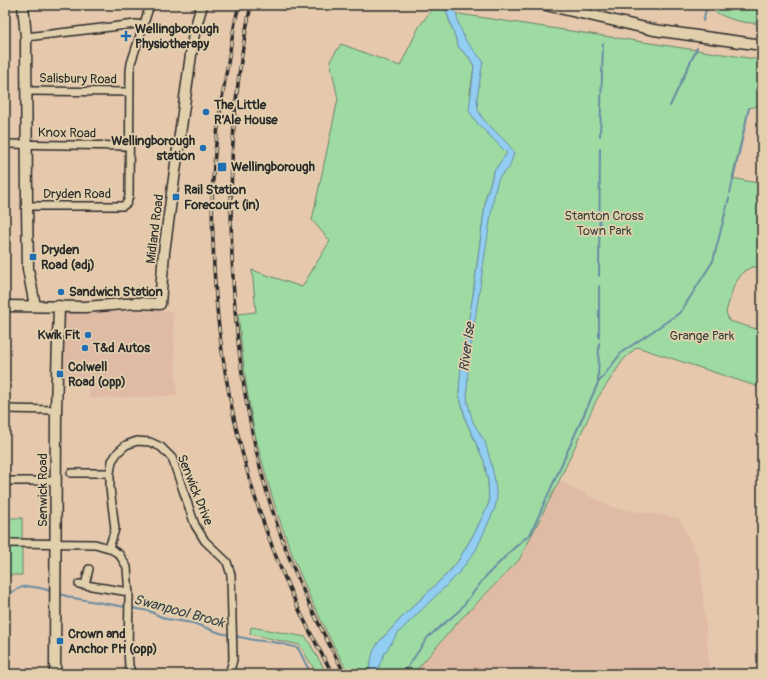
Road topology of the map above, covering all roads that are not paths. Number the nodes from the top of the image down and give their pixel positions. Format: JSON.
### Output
{"nodes":[{"id":1,"x":23,"y":5,"type":"edge"},
{"id":2,"x":150,"y":5,"type":"edge"},
{"id":3,"x":202,"y":5,"type":"edge"},
{"id":4,"x":546,"y":5,"type":"edge"},
{"id":5,"x":143,"y":25,"type":"junction"},
{"id":6,"x":26,"y":37,"type":"junction"},
{"id":7,"x":762,"y":45,"type":"edge"},
{"id":8,"x":26,"y":91,"type":"junction"},
{"id":9,"x":130,"y":92,"type":"junction"},
{"id":10,"x":5,"y":144,"type":"edge"},
{"id":11,"x":26,"y":144,"type":"junction"},
{"id":12,"x":129,"y":146,"type":"junction"},
{"id":13,"x":27,"y":206,"type":"junction"},
{"id":14,"x":5,"y":306,"type":"edge"},
{"id":15,"x":35,"y":306,"type":"junction"},
{"id":16,"x":59,"y":306,"type":"junction"},
{"id":17,"x":5,"y":410,"type":"edge"},
{"id":18,"x":56,"y":410,"type":"junction"},
{"id":19,"x":71,"y":473,"type":"dead end"},
{"id":20,"x":110,"y":473,"type":"junction"},
{"id":21,"x":56,"y":480,"type":"junction"},
{"id":22,"x":5,"y":481,"type":"edge"},
{"id":23,"x":5,"y":543,"type":"edge"},
{"id":24,"x":56,"y":544,"type":"junction"},
{"id":25,"x":109,"y":548,"type":"junction"},
{"id":26,"x":89,"y":569,"type":"dead end"},
{"id":27,"x":129,"y":594,"type":"junction"},
{"id":28,"x":55,"y":674,"type":"edge"},
{"id":29,"x":132,"y":674,"type":"edge"},
{"id":30,"x":229,"y":674,"type":"edge"}],
"edges":[{"from":1,"to":6,"type":"main road"},
{"from":2,"to":5,"type":"street"},
{"from":3,"to":16,"type":"main road","name":"Midland Road"},
{"from":4,"to":7,"type":"main road"},
{"from":5,"to":6,"type":"street"},
{"from":5,"to":9,"type":"street"},
{"from":6,"to":8,"type":"main road"},
{"from":8,"to":9,"type":"street","name":"Salisbury Road"},
{"from":8,"to":11,"type":"main road"},
{"from":9,"to":12,"type":"street"},
{"from":10,"to":11,"type":"street","name":"Knox Road"},
{"from":11,"to":12,"type":"street","name":"Knox Road"},
{"from":11,"to":13,"type":"main road"},
{"from":12,"to":13,"type":"street","name":"Dryden Road"},
{"from":13,"to":15,"type":"main road"},
{"from":14,"to":15,"type":"main road","name":"Midland Road"},
{"from":15,"to":16,"type":"main road","name":"Midland Road"},
{"from":16,"to":18,"type":"main road","name":"Senwick Road"},
{"from":17,"to":18,"type":"street"},
{"from":18,"to":21,"type":"main road","name":"Senwick Road"},
{"from":19,"to":20,"type":"street"},
{"from":20,"to":25,"type":"street","name":"Senwick Drive"},
{"from":20,"to":30,"type":"street","name":"Senwick Drive"},
{"from":21,"to":22,"type":"street"},
{"from":21,"to":24,"type":"main road","name":"Senwick Road"},
{"from":23,"to":24,"type":"street"},
{"from":24,"to":25,"type":"street"},
{"from":24,"to":28,"type":"main road","name":"Senwick Road"},
{"from":25,"to":27,"type":"street"},
{"from":26,"to":27,"type":"street"},
{"from":27,"to":29,"type":"street"}]}
